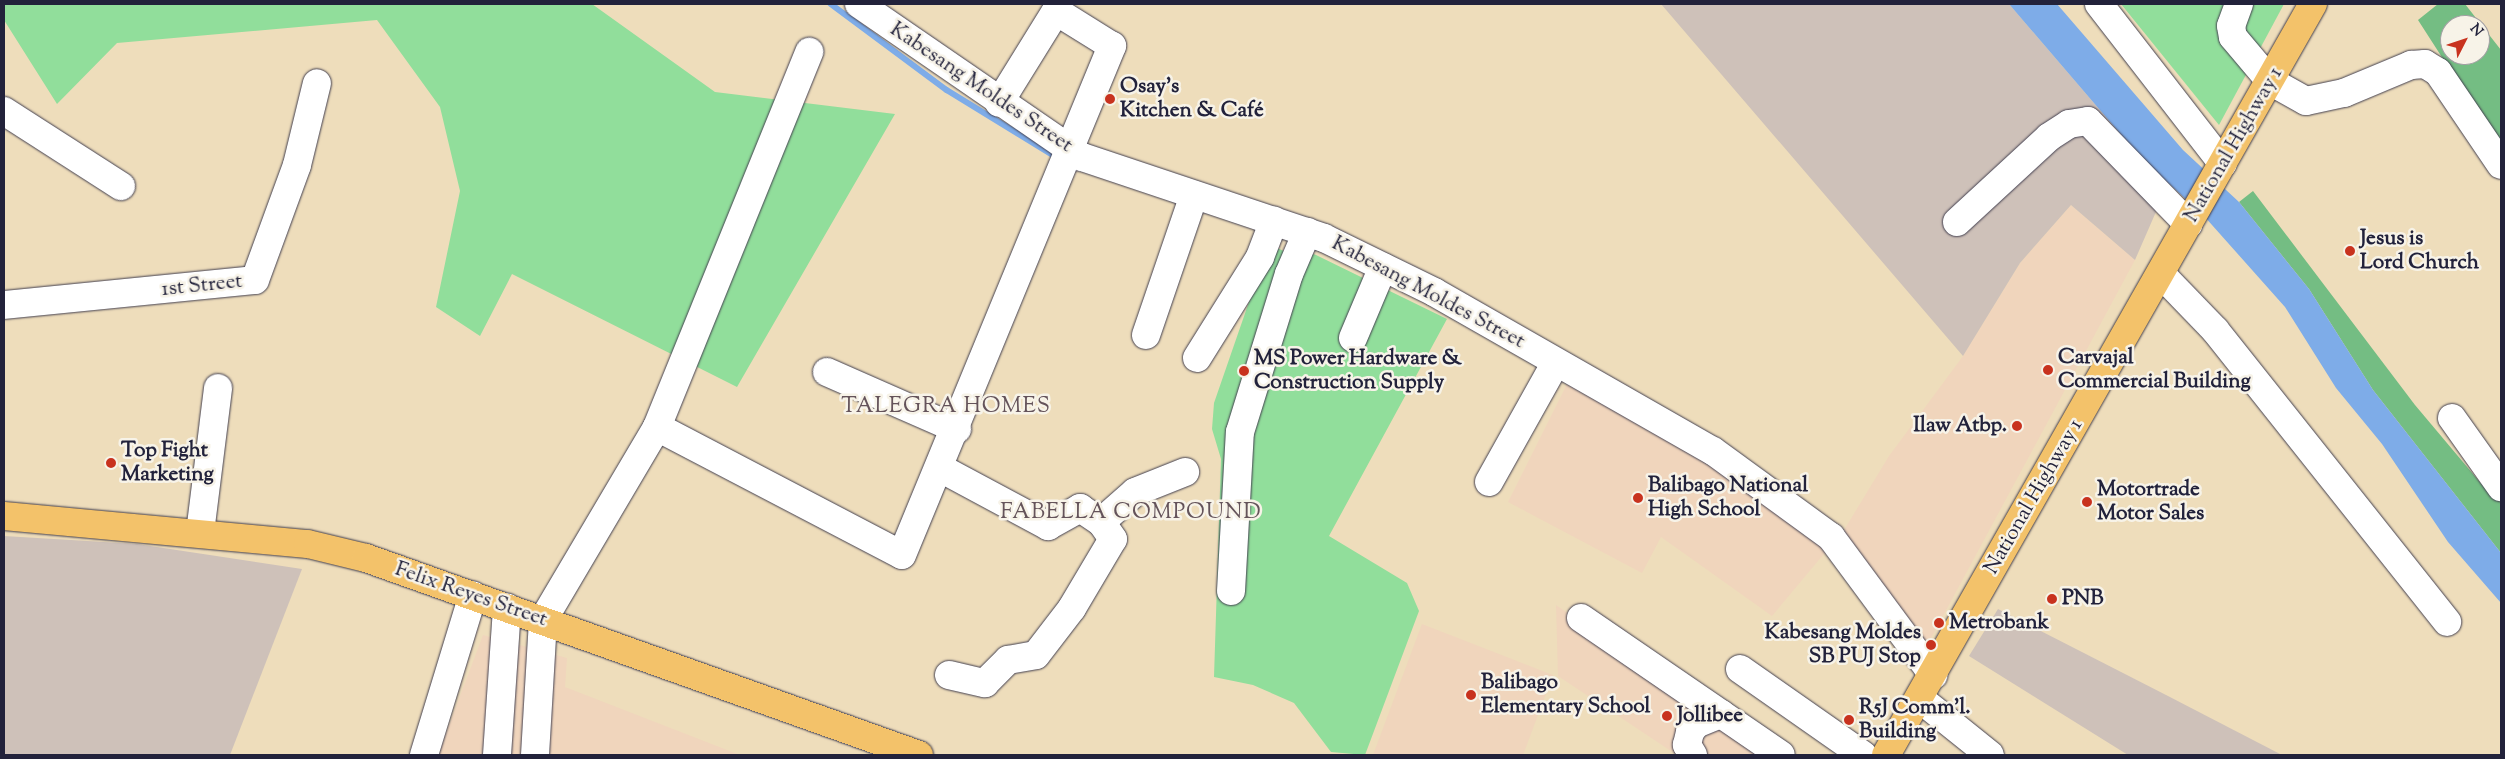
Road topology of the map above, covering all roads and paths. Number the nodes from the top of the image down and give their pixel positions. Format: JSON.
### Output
{"nodes":[{"id":1,"x":859,"y":4,"type":"edge"},
{"id":2,"x":2099,"y":4,"type":"edge"},
{"id":3,"x":2239,"y":4,"type":"edge"},
{"id":4,"x":2314,"y":4,"type":"edge"},
{"id":5,"x":1058,"y":7,"type":"edge"},
{"id":6,"x":809,"y":52,"type":"dead end"},
{"id":7,"x":2270,"y":81,"type":"junction"},
{"id":8,"x":316,"y":83,"type":"dead end"},
{"id":9,"x":999,"y":103,"type":"junction"},
{"id":10,"x":4,"y":111,"type":"edge"},
{"id":11,"x":1066,"y":157,"type":"junction"},
{"id":12,"x":2501,"y":166,"type":"edge"},
{"id":13,"x":2220,"y":169,"type":"junction"},
{"id":14,"x":121,"y":186,"type":"dead end"},
{"id":15,"x":1194,"y":195,"type":"junction"},
{"id":16,"x":2192,"y":217,"type":"junction"},
{"id":17,"x":1274,"y":220,"type":"junction"},
{"id":18,"x":1957,"y":222,"type":"dead end"},
{"id":19,"x":1307,"y":232,"type":"junction"},
{"id":20,"x":1383,"y":267,"type":"junction"},
{"id":21,"x":2161,"y":274,"type":"junction"},
{"id":22,"x":4,"y":306,"type":"edge"},
{"id":23,"x":1146,"y":335,"type":"dead end"},
{"id":24,"x":1353,"y":338,"type":"dead end"},
{"id":25,"x":1197,"y":358,"type":"dead end"},
{"id":26,"x":1556,"y":362,"type":"junction"},
{"id":27,"x":827,"y":372,"type":"dead end"},
{"id":28,"x":218,"y":388,"type":"dead end"},
{"id":29,"x":2452,"y":418,"type":"dead end"},
{"id":30,"x":657,"y":427,"type":"junction"},
{"id":31,"x":957,"y":429,"type":"junction"},
{"id":32,"x":940,"y":468,"type":"junction"},
{"id":33,"x":1185,"y":472,"type":"dead end"},
{"id":34,"x":1489,"y":482,"type":"dead end"},
{"id":35,"x":2501,"y":487,"type":"edge"},
{"id":36,"x":4,"y":516,"type":"edge"},
{"id":37,"x":1101,"y":522,"type":"junction"},
{"id":38,"x":200,"y":533,"type":"junction"},
{"id":39,"x":1231,"y":591,"type":"dead end"},
{"id":40,"x":473,"y":595,"type":"junction"},
{"id":41,"x":507,"y":607,"type":"junction"},
{"id":42,"x":1582,"y":618,"type":"dead end"},
{"id":43,"x":543,"y":620,"type":"junction"},
{"id":44,"x":2447,"y":622,"type":"dead end"},
{"id":45,"x":1740,"y":669,"type":"dead end"},
{"id":46,"x":949,"y":675,"type":"dead end"},
{"id":47,"x":1933,"y":675,"type":"junction"},
{"id":48,"x":1919,"y":698,"type":"junction"},
{"id":49,"x":1721,"y":714,"type":"junction"},
{"id":50,"x":424,"y":755,"type":"edge"},
{"id":51,"x":496,"y":755,"type":"edge"},
{"id":52,"x":535,"y":755,"type":"edge"},
{"id":53,"x":919,"y":755,"type":"edge"},
{"id":54,"x":1693,"y":755,"type":"edge"},
{"id":55,"x":1781,"y":755,"type":"edge"},
{"id":56,"x":1862,"y":755,"type":"edge"},
{"id":57,"x":1886,"y":755,"type":"edge"},
{"id":58,"x":1990,"y":755,"type":"edge"}],
"edges":[{"from":1,"to":9,"type":"street","name":"Kabesang Moldes Street"},
{"from":2,"to":13,"type":"street"},
{"from":3,"to":7,"type":"street"},
{"from":4,"to":7,"type":"main road","name":"National Highway 1"},
{"from":5,"to":9,"type":"street"},
{"from":5,"to":11,"type":"street"},
{"from":6,"to":30,"type":"street"},
{"from":7,"to":12,"type":"street"},
{"from":7,"to":13,"type":"main road","name":"National Highway 1"},
{"from":8,"to":22,"type":"street","name":"1st Street"},
{"from":9,"to":11,"type":"street","name":"Kabesang Moldes Street"},
{"from":10,"to":14,"type":"street"},
{"from":11,"to":15,"type":"street","name":"Kabesang Moldes Street"},
{"from":11,"to":31,"type":"street"},
{"from":13,"to":16,"type":"main road","name":"National Highway 1"},
{"from":15,"to":17,"type":"street","name":"Kabesang Moldes Street"},
{"from":15,"to":23,"type":"street"},
{"from":16,"to":18,"type":"street"},
{"from":16,"to":21,"type":"main road","name":"National Highway 1"},
{"from":17,"to":19,"type":"street","name":"Kabesang Moldes Street"},
{"from":17,"to":25,"type":"street"},
{"from":19,"to":20,"type":"street","name":"Kabesang Moldes Street"},
{"from":19,"to":39,"type":"street"},
{"from":20,"to":24,"type":"street"},
{"from":20,"to":26,"type":"street","name":"Kabesang Moldes Street"},
{"from":21,"to":44,"type":"street"},
{"from":21,"to":47,"type":"main road","name":"National Highway 1"},
{"from":26,"to":34,"type":"street"},
{"from":26,"to":47,"type":"street","name":"Kabesang Moldes Street"},
{"from":27,"to":31,"type":"street"},
{"from":28,"to":38,"type":"street"},
{"from":29,"to":35,"type":"street"},
{"from":30,"to":32,"type":"street"},
{"from":30,"to":43,"type":"street"},
{"from":31,"to":32,"type":"street"},
{"from":32,"to":37,"type":"street"},
{"from":33,"to":37,"type":"street"},
{"from":36,"to":38,"type":"main road","name":"Felix Reyes Street"},
{"from":37,"to":46,"type":"street"},
{"from":38,"to":40,"type":"main road","name":"Felix Reyes Street"},
{"from":40,"to":41,"type":"main road","name":"Felix Reyes Street"},
{"from":40,"to":50,"type":"street"},
{"from":41,"to":43,"type":"main road","name":"Felix Reyes Street"},
{"from":41,"to":51,"type":"street"},
{"from":42,"to":49,"type":"street"},
{"from":43,"to":52,"type":"street"},
{"from":43,"to":53,"type":"main road","name":"Felix Reyes Street"},
{"from":45,"to":56,"type":"street"},
{"from":47,"to":48,"type":"main road","name":"National Highway 1"},
{"from":48,"to":57,"type":"main road","name":"National Highway 1"},
{"from":48,"to":58,"type":"street"},
{"from":49,"to":54,"type":"street"},
{"from":49,"to":55,"type":"street"}]}
